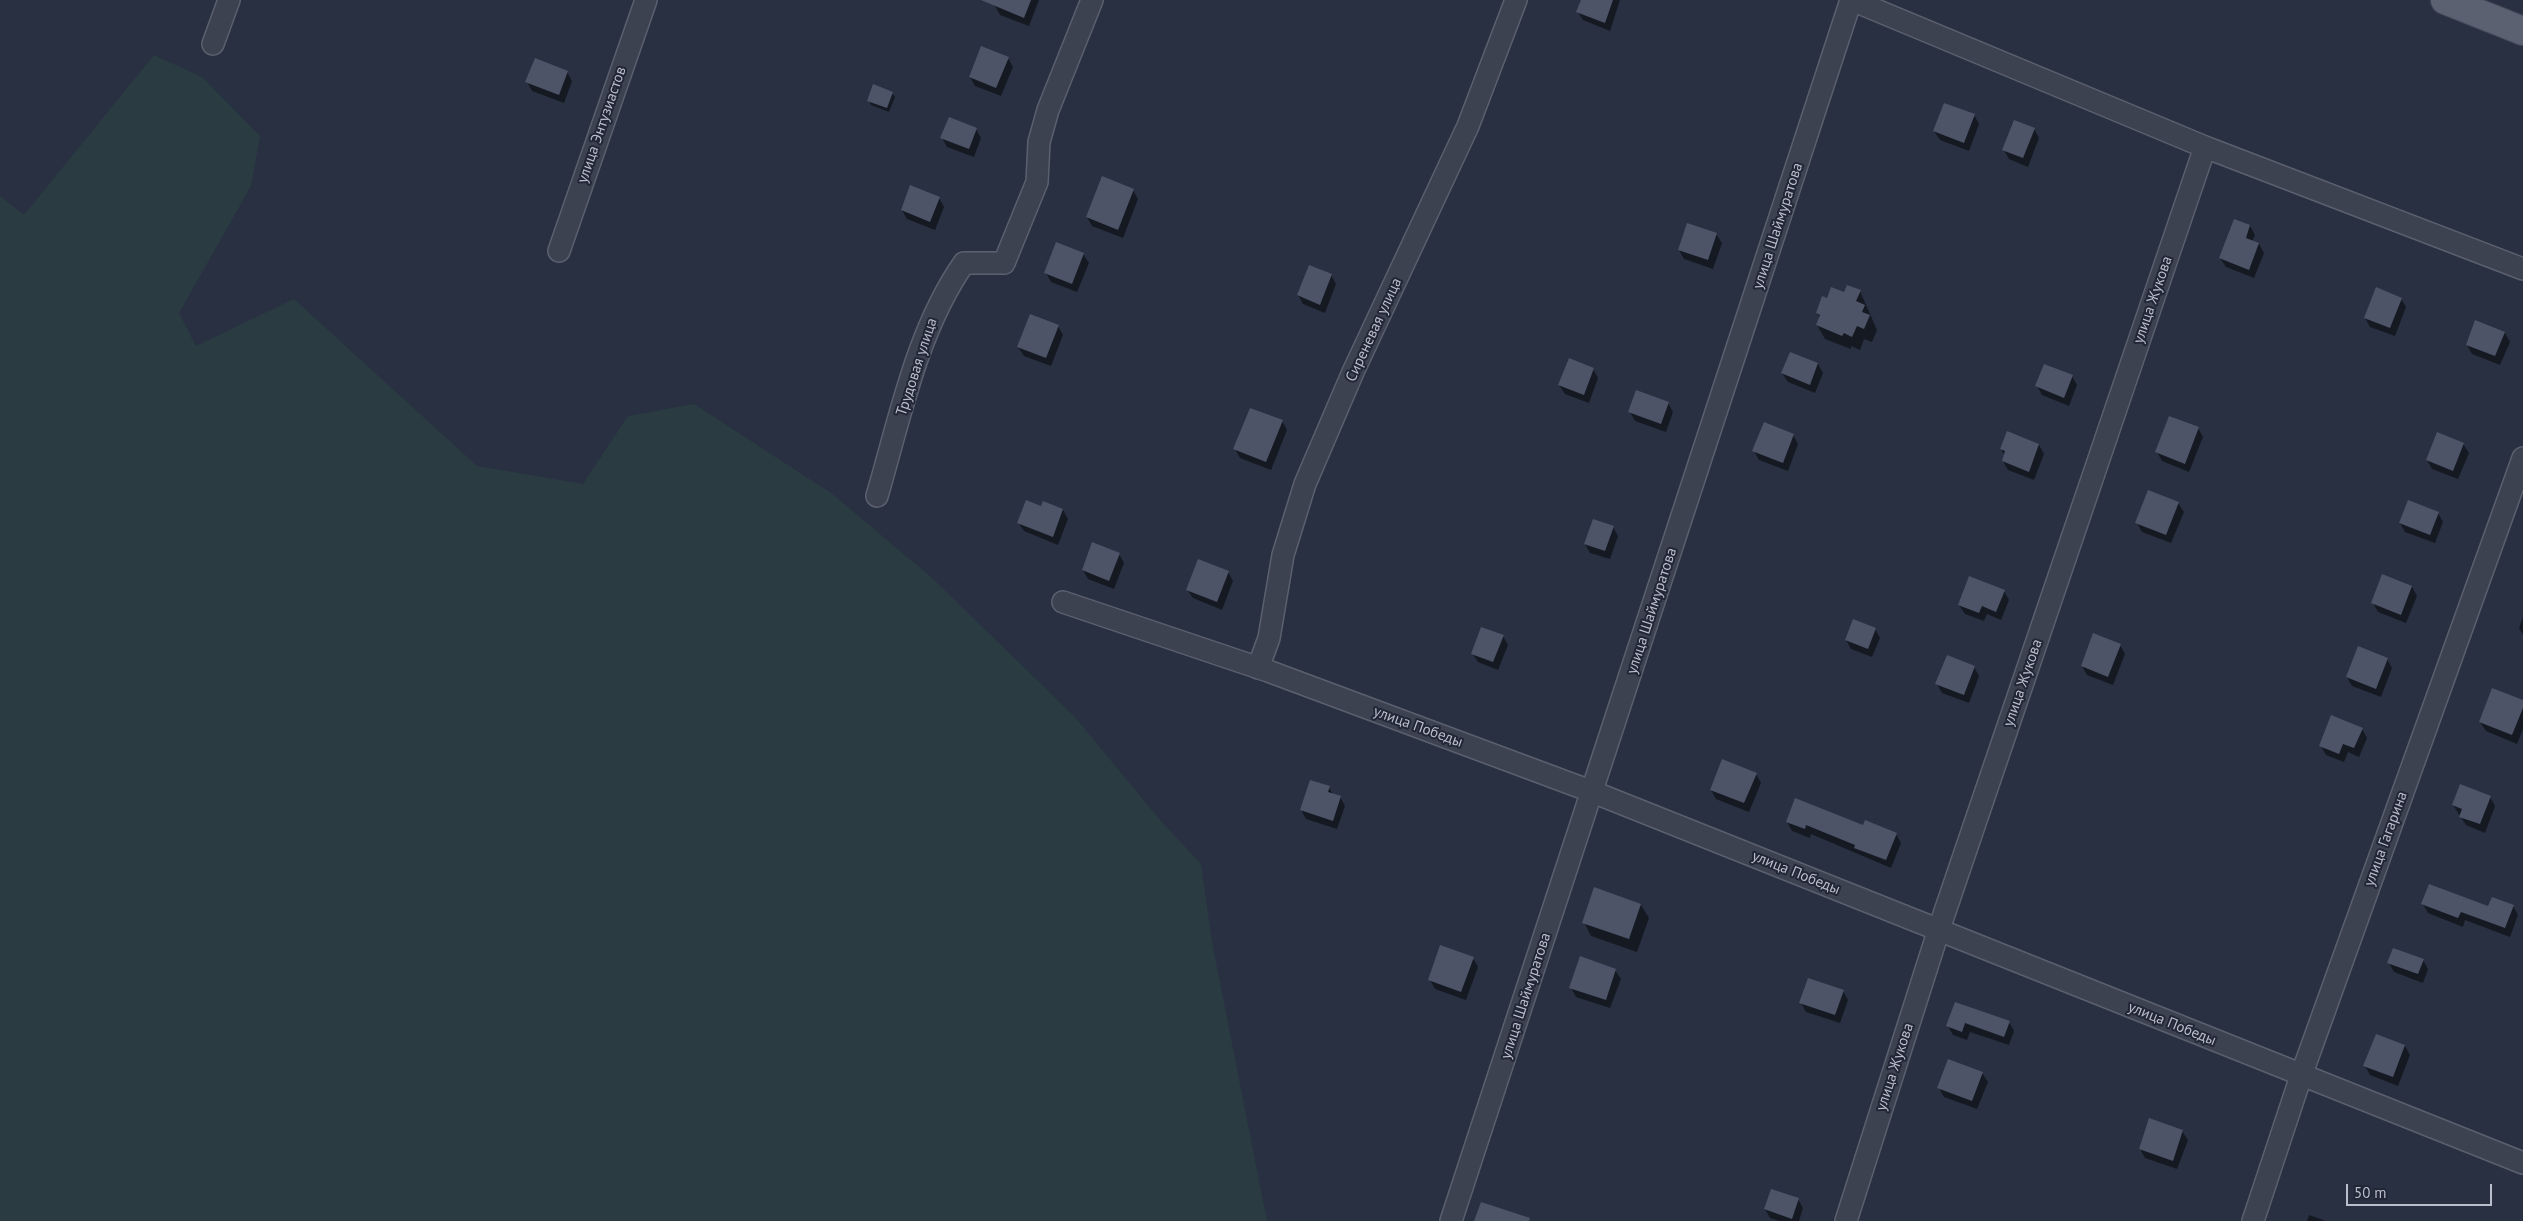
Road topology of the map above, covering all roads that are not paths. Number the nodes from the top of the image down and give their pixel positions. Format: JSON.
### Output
{"nodes":[{"id":1,"x":229,"y":0,"type":"edge"},
{"id":2,"x":646,"y":0,"type":"edge"},
{"id":3,"x":1092,"y":0,"type":"edge"},
{"id":4,"x":1516,"y":0,"type":"edge"},
{"id":5,"x":1851,"y":0,"type":"edge"},
{"id":6,"x":2445,"y":0,"type":"edge"},
{"id":7,"x":2523,"y":31,"type":"edge"},
{"id":8,"x":213,"y":44,"type":"dead end"},
{"id":9,"x":2205,"y":147,"type":"junction"},
{"id":10,"x":559,"y":251,"type":"dead end"},
{"id":11,"x":2523,"y":269,"type":"edge"},
{"id":12,"x":2523,"y":458,"type":"edge"},
{"id":13,"x":877,"y":496,"type":"dead end"},
{"id":14,"x":1062,"y":602,"type":"dead end"},
{"id":15,"x":1258,"y":668,"type":"junction"},
{"id":16,"x":1593,"y":792,"type":"junction"},
{"id":17,"x":1938,"y":929,"type":"junction"},
{"id":18,"x":2301,"y":1076,"type":"junction"},
{"id":19,"x":2523,"y":1163,"type":"edge"},
{"id":20,"x":1451,"y":1221,"type":"edge"},
{"id":21,"x":1846,"y":1221,"type":"edge"},
{"id":22,"x":2253,"y":1221,"type":"edge"}],
"edges":[{"from":1,"to":8,"type":"street"},
{"from":2,"to":10,"type":"street","name":"улица Энтузиастов"},
{"from":3,"to":13,"type":"street","name":"Трудовая улица"},
{"from":4,"to":15,"type":"street","name":"Сиреневая улица"},
{"from":5,"to":9,"type":"street"},
{"from":5,"to":16,"type":"street","name":"улица Шаймуратова"},
{"from":6,"to":7,"type":"main road"},
{"from":9,"to":11,"type":"street"},
{"from":9,"to":17,"type":"street","name":"улица Жукова"},
{"from":12,"to":18,"type":"street","name":"улица Гагарина"},
{"from":14,"to":15,"type":"street","name":"улица Победы"},
{"from":15,"to":16,"type":"street","name":"улица Победы"},
{"from":16,"to":17,"type":"street","name":"улица Победы"},
{"from":16,"to":20,"type":"street","name":"улица Шаймуратова"},
{"from":17,"to":18,"type":"street","name":"улица Победы"},
{"from":17,"to":21,"type":"street","name":"улица Жукова"},
{"from":18,"to":19,"type":"street","name":"улица Победы"},
{"from":18,"to":22,"type":"street","name":"улица Гагарина"}]}
